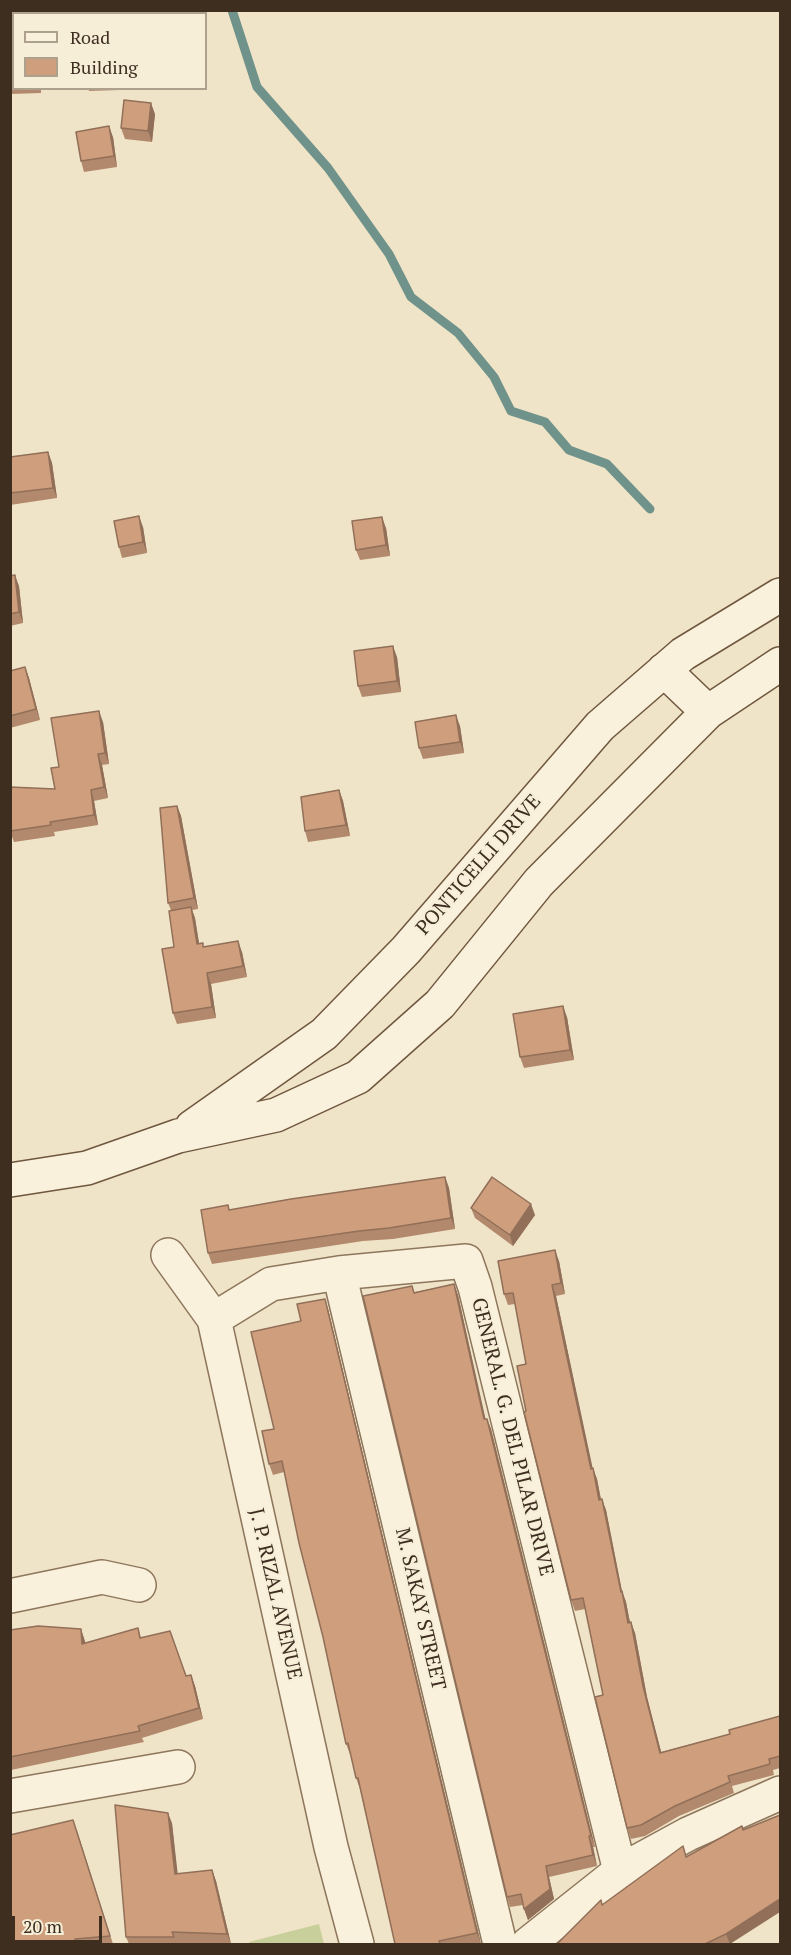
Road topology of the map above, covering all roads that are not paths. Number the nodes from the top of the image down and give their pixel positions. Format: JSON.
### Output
{"nodes":[{"id":1,"x":780,"y":595,"type":"edge"},
{"id":2,"x":780,"y":664,"type":"edge"},
{"id":3,"x":664,"y":670,"type":"junction"},
{"id":4,"x":708,"y":712,"type":"junction"},
{"id":5,"x":178,"y":1136,"type":"junction"},
{"id":6,"x":10,"y":1180,"type":"edge"},
{"id":7,"x":168,"y":1255,"type":"dead end"},
{"id":8,"x":339,"y":1273,"type":"junction"},
{"id":9,"x":214,"y":1319,"type":"junction"},
{"id":10,"x":138,"y":1585,"type":"dead end"},
{"id":11,"x":10,"y":1596,"type":"edge"},
{"id":12,"x":178,"y":1767,"type":"dead end"},
{"id":13,"x":780,"y":1793,"type":"edge"},
{"id":14,"x":10,"y":1796,"type":"edge"},
{"id":15,"x":620,"y":1871,"type":"junction"},
{"id":16,"x":357,"y":1944,"type":"edge"},
{"id":17,"x":500,"y":1944,"type":"edge"},
{"id":18,"x":528,"y":1944,"type":"edge"}],
"edges":[{"from":1,"to":3,"type":"street","name":"PONTICELLI DRIVE"},
{"from":2,"to":4,"type":"street","name":"PONTICELLI DRIVE"},
{"from":3,"to":4,"type":"street"},
{"from":3,"to":5,"type":"street","name":"PONTICELLI DRIVE"},
{"from":4,"to":5,"type":"street","name":"PONTICELLI DRIVE"},
{"from":5,"to":6,"type":"street","name":"PONTICELLI DRIVE"},
{"from":7,"to":9,"type":"street","name":"J. P. RIZAL AVENUE"},
{"from":8,"to":9,"type":"street","name":"GENERAL. G. DEL PILAR DRIVE"},
{"from":8,"to":15,"type":"street","name":"GENERAL. G. DEL PILAR DRIVE"},
{"from":8,"to":17,"type":"street","name":"M. SAKAY STREET"},
{"from":9,"to":16,"type":"street","name":"J. P. RIZAL AVENUE"},
{"from":10,"to":11,"type":"street"},
{"from":12,"to":14,"type":"street"},
{"from":13,"to":15,"type":"street"},
{"from":15,"to":18,"type":"street"}]}
